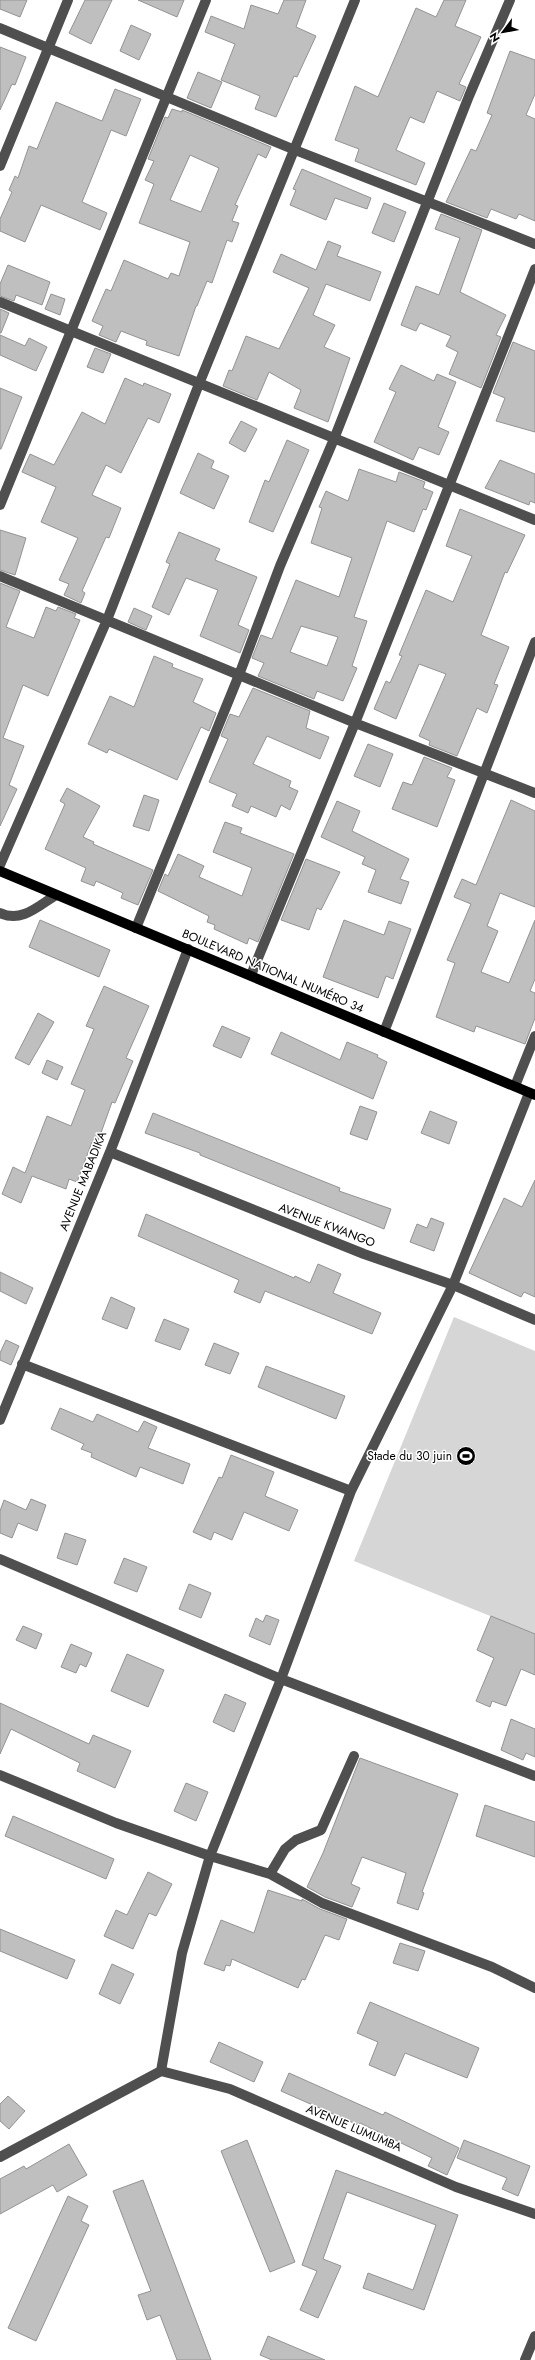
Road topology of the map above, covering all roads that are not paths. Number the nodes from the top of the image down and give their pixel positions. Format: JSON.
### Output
{"nodes":[{"id":1,"x":68,"y":0,"type":"edge"},
{"id":2,"x":206,"y":0,"type":"edge"},
{"id":3,"x":355,"y":0,"type":"edge"},
{"id":4,"x":510,"y":0,"type":"edge"},
{"id":5,"x":0,"y":28,"type":"edge"},
{"id":6,"x":49,"y":47,"type":"junction"},
{"id":7,"x":167,"y":96,"type":"junction"},
{"id":8,"x":295,"y":150,"type":"junction"},
{"id":9,"x":0,"y":166,"type":"edge"},
{"id":10,"x":428,"y":202,"type":"junction"},
{"id":11,"x":535,"y":244,"type":"edge"},
{"id":12,"x":535,"y":269,"type":"edge"},
{"id":13,"x":0,"y":302,"type":"edge"},
{"id":14,"x":72,"y":330,"type":"junction"},
{"id":15,"x":199,"y":384,"type":"junction"},
{"id":16,"x":334,"y":438,"type":"junction"},
{"id":17,"x":448,"y":485,"type":"junction"},
{"id":18,"x":0,"y":504,"type":"edge"},
{"id":19,"x":535,"y":520,"type":"edge"},
{"id":20,"x":0,"y":576,"type":"edge"},
{"id":21,"x":107,"y":620,"type":"junction"},
{"id":22,"x":535,"y":642,"type":"edge"},
{"id":23,"x":239,"y":675,"type":"junction"},
{"id":24,"x":355,"y":722,"type":"junction"},
{"id":25,"x":484,"y":773,"type":"junction"},
{"id":26,"x":535,"y":793,"type":"edge"},
{"id":27,"x":0,"y":865,"type":"edge"},
{"id":28,"x":0,"y":871,"type":"edge"},
{"id":29,"x":56,"y":894,"type":"junction"},
{"id":30,"x":0,"y":914,"type":"edge"},
{"id":31,"x":136,"y":928,"type":"junction"},
{"id":32,"x":188,"y":949,"type":"junction"},
{"id":33,"x":251,"y":975,"type":"junction"},
{"id":34,"x":384,"y":1032,"type":"junction"},
{"id":35,"x":535,"y":1036,"type":"edge"},
{"id":36,"x":515,"y":1086,"type":"junction"},
{"id":37,"x":532,"y":1094,"type":"edge"},
{"id":38,"x":110,"y":1152,"type":"junction"},
{"id":39,"x":453,"y":1285,"type":"junction"},
{"id":40,"x":535,"y":1320,"type":"edge"},
{"id":41,"x":22,"y":1364,"type":"junction"},
{"id":42,"x":0,"y":1420,"type":"edge"},
{"id":43,"x":351,"y":1491,"type":"junction"},
{"id":44,"x":0,"y":1559,"type":"edge"},
{"id":45,"x":282,"y":1679,"type":"junction"},
{"id":46,"x":354,"y":1756,"type":"dead end"},
{"id":47,"x":0,"y":1775,"type":"edge"},
{"id":48,"x":535,"y":1776,"type":"edge"},
{"id":49,"x":210,"y":1856,"type":"junction"},
{"id":50,"x":270,"y":1874,"type":"junction"},
{"id":51,"x":535,"y":1988,"type":"edge"},
{"id":52,"x":161,"y":2071,"type":"junction"},
{"id":53,"x":0,"y":2157,"type":"edge"},
{"id":54,"x":535,"y":2214,"type":"edge"},
{"id":55,"x":535,"y":2336,"type":"edge"},
{"id":56,"x":525,"y":2360,"type":"edge"}],
"edges":[{"from":1,"to":6,"type":"street"},
{"from":2,"to":7,"type":"street"},
{"from":3,"to":8,"type":"street"},
{"from":4,"to":10,"type":"street"},
{"from":5,"to":6,"type":"street"},
{"from":6,"to":7,"type":"street"},
{"from":6,"to":9,"type":"street"},
{"from":7,"to":8,"type":"street"},
{"from":7,"to":14,"type":"street"},
{"from":8,"to":10,"type":"street"},
{"from":8,"to":15,"type":"street"},
{"from":10,"to":11,"type":"street"},
{"from":10,"to":16,"type":"street"},
{"from":12,"to":17,"type":"street"},
{"from":13,"to":14,"type":"street"},
{"from":14,"to":15,"type":"street"},
{"from":14,"to":18,"type":"street"},
{"from":15,"to":16,"type":"street"},
{"from":15,"to":21,"type":"street"},
{"from":16,"to":17,"type":"street"},
{"from":16,"to":23,"type":"street"},
{"from":17,"to":19,"type":"street"},
{"from":17,"to":24,"type":"street"},
{"from":20,"to":21,"type":"street"},
{"from":21,"to":23,"type":"street"},
{"from":21,"to":27,"type":"street"},
{"from":22,"to":25,"type":"street"},
{"from":23,"to":24,"type":"street"},
{"from":23,"to":31,"type":"street"},
{"from":24,"to":25,"type":"street"},
{"from":24,"to":33,"type":"street"},
{"from":25,"to":26,"type":"street"},
{"from":25,"to":34,"type":"street"},
{"from":28,"to":29,"type":"main road","name":"BOULEVARD NATIONAL NUMÉRO 34"},
{"from":29,"to":30,"type":"street"},
{"from":29,"to":31,"type":"main road","name":"BOULEVARD NATIONAL NUMÉRO 34"},
{"from":31,"to":32,"type":"main road","name":"BOULEVARD NATIONAL NUMÉRO 34"},
{"from":32,"to":33,"type":"main road","name":"BOULEVARD NATIONAL NUMÉRO 34"},
{"from":32,"to":38,"type":"street","name":"AVENUE MABADIKA"},
{"from":33,"to":34,"type":"main road","name":"BOULEVARD NATIONAL NUMÉRO 34"},
{"from":34,"to":36,"type":"main road","name":"BOULEVARD NATIONAL NUMÉRO 34"},
{"from":35,"to":36,"type":"street"},
{"from":36,"to":37,"type":"main road","name":"BOULEVARD NATIONAL NUMÉRO 34"},
{"from":37,"to":39,"type":"street"},
{"from":38,"to":39,"type":"street","name":"AVENUE KWANGO"},
{"from":38,"to":41,"type":"street","name":"AVENUE MABADIKA"},
{"from":39,"to":40,"type":"street","name":"AVENUE KWANGO"},
{"from":39,"to":43,"type":"street"},
{"from":41,"to":42,"type":"street","name":"AVENUE MABADIKA"},
{"from":41,"to":43,"type":"street"},
{"from":43,"to":45,"type":"street"},
{"from":44,"to":45,"type":"street"},
{"from":45,"to":48,"type":"street"},
{"from":45,"to":49,"type":"street"},
{"from":46,"to":50,"type":"street"},
{"from":47,"to":49,"type":"street"},
{"from":49,"to":50,"type":"street"},
{"from":49,"to":52,"type":"street"},
{"from":50,"to":51,"type":"street"},
{"from":52,"to":53,"type":"street"},
{"from":52,"to":54,"type":"street","name":"AVENUE LUMUMBA"},
{"from":55,"to":56,"type":"street"}]}
